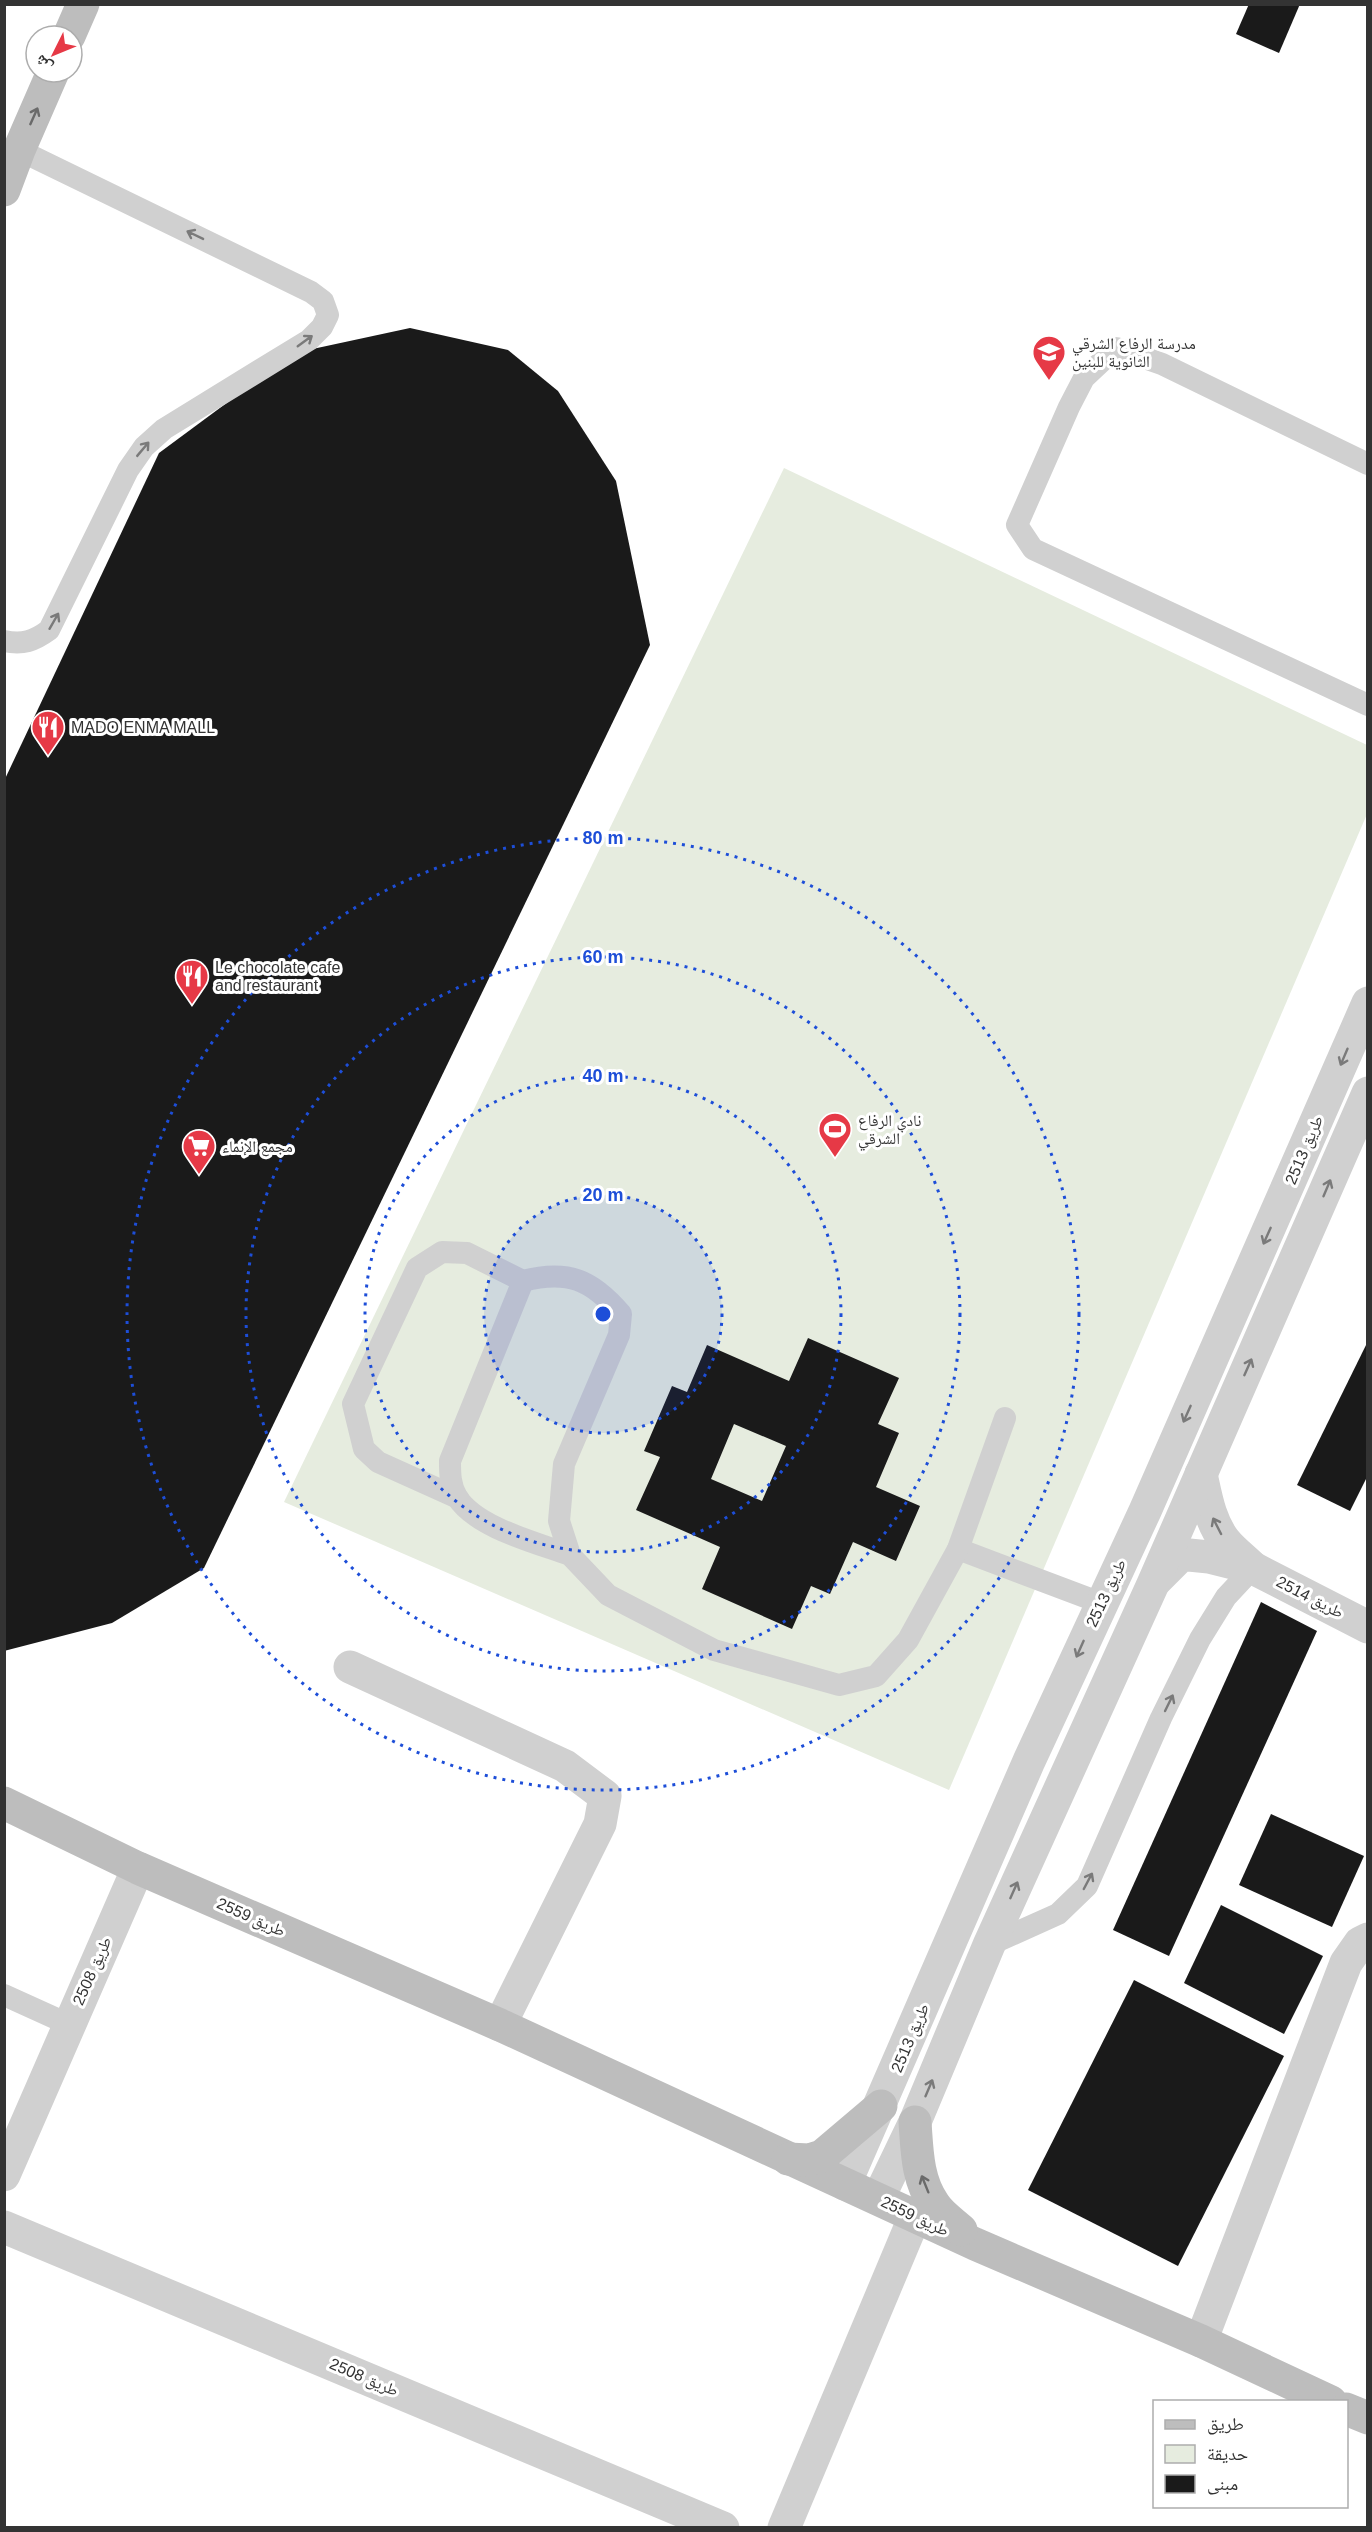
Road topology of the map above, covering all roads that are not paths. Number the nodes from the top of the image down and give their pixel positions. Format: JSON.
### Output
{"nodes":[{"id":1,"x":83,"y":4,"type":"edge"},
{"id":2,"x":74,"y":24,"type":"edge"},
{"id":3,"x":49,"y":84,"type":"edge"},
{"id":4,"x":19,"y":150,"type":"junction"},
{"id":5,"x":4,"y":189,"type":"edge"},
{"id":6,"x":1368,"y":464,"type":"edge"},
{"id":7,"x":4,"y":641,"type":"edge"},
{"id":8,"x":1368,"y":705,"type":"edge"},
{"id":9,"x":1368,"y":1003,"type":"edge"},
{"id":10,"x":1368,"y":1093,"type":"edge"},
{"id":11,"x":1358,"y":1141,"type":"edge"},
{"id":12,"x":523,"y":1281,"type":"junction"},
{"id":13,"x":1005,"y":1418,"type":"dead end"},
{"id":14,"x":1201,"y":1474,"type":"junction"},
{"id":15,"x":458,"y":1498,"type":"junction"},
{"id":16,"x":1145,"y":1511,"type":"junction"},
{"id":17,"x":1178,"y":1525,"type":"junction"},
{"id":18,"x":958,"y":1549,"type":"junction"},
{"id":19,"x":570,"y":1555,"type":"junction"},
{"id":20,"x":1253,"y":1568,"type":"junction"},
{"id":21,"x":1153,"y":1584,"type":"junction"},
{"id":22,"x":1101,"y":1603,"type":"junction"},
{"id":23,"x":1368,"y":1627,"type":"edge"},
{"id":24,"x":350,"y":1667,"type":"dead end"},
{"id":25,"x":4,"y":1803,"type":"edge"},
{"id":26,"x":138,"y":1868,"type":"junction"},
{"id":27,"x":1365,"y":1936,"type":"edge"},
{"id":28,"x":989,"y":1945,"type":"junction"},
{"id":29,"x":4,"y":1995,"type":"edge"},
{"id":30,"x":68,"y":2024,"type":"junction"},
{"id":31,"x":500,"y":2025,"type":"junction"},
{"id":32,"x":881,"y":2106,"type":"junction"},
{"id":33,"x":915,"y":2122,"type":"junction"},
{"id":34,"x":15,"y":2123,"type":"edge"},
{"id":35,"x":788,"y":2158,"type":"junction"},
{"id":36,"x":4,"y":2175,"type":"edge"},
{"id":37,"x":845,"y":2184,"type":"junction"},
{"id":38,"x":878,"y":2199,"type":"junction"},
{"id":39,"x":915,"y":2216,"type":"junction"},
{"id":40,"x":4,"y":2227,"type":"edge"},
{"id":41,"x":975,"y":2244,"type":"junction"},
{"id":42,"x":1201,"y":2342,"type":"junction"},
{"id":43,"x":1327,"y":2400,"type":"edge"},
{"id":44,"x":1348,"y":2409,"type":"edge"},
{"id":45,"x":1368,"y":2418,"type":"edge"},
{"id":46,"x":723,"y":2528,"type":"edge"},
{"id":47,"x":784,"y":2528,"type":"edge"}],
"edges":[{"from":1,"to":2,"type":"street"},
{"from":4,"to":3,"type":"street","one_way":true},
{"from":4,"to":5,"type":"street"},
{"from":7,"to":4,"type":"lane","one_way":true},
{"from":6,"to":8,"type":"lane"},
{"from":9,"to":16,"type":"street","name":"طريق 2513","one_way":true},
{"from":10,"to":11,"type":"street"},
{"from":14,"to":11,"type":"street","one_way":true},
{"from":12,"to":15,"type":"lane"},
{"from":12,"to":15,"type":"lane"},
{"from":12,"to":19,"type":"lane"},
{"from":13,"to":18,"type":"lane"},
{"from":14,"to":17,"type":"street"},
{"from":20,"to":14,"type":"street","name":"طريق 2514","one_way":true},
{"from":15,"to":19,"type":"lane"},
{"from":16,"to":17,"type":"street"},
{"from":16,"to":22,"type":"street","name":"طريق 2513"},
{"from":17,"to":21,"type":"street"},
{"from":18,"to":19,"type":"lane"},
{"from":18,"to":22,"type":"lane"},
{"from":20,"to":21,"type":"street","name":"طريق 2514"},
{"from":20,"to":23,"type":"street","name":"طريق 2514"},
{"from":28,"to":20,"type":"lane","one_way":true},
{"from":28,"to":21,"type":"street","one_way":true},
{"from":22,"to":32,"type":"street","name":"طريق 2513","one_way":true},
{"from":24,"to":31,"type":"street"},
{"from":25,"to":26,"type":"street","name":"طريق 2559"},
{"from":26,"to":30,"type":"street","name":"طريق 2508"},
{"from":26,"to":31,"type":"street","name":"طريق 2559"},
{"from":27,"to":42,"type":"street"},
{"from":33,"to":28,"type":"street","one_way":true},
{"from":29,"to":30,"type":"lane"},
{"from":30,"to":34,"type":"street","name":"طريق 2508"},
{"from":31,"to":35,"type":"street","name":"طريق 2559"},
{"from":32,"to":35,"type":"street"},
{"from":32,"to":37,"type":"street","name":"طريق 2513"},
{"from":33,"to":38,"type":"street"},
{"from":41,"to":33,"type":"street","one_way":true},
{"from":34,"to":36,"type":"street","name":"طريق 2508"},
{"from":35,"to":37,"type":"street","name":"طريق 2559"},
{"from":37,"to":38,"type":"street","name":"طريق 2559"},
{"from":38,"to":39,"type":"street","name":"طريق 2559"},
{"from":39,"to":41,"type":"street","name":"طريق 2559"},
{"from":39,"to":47,"type":"street"},
{"from":40,"to":46,"type":"street","name":"طريق 2508"},
{"from":41,"to":42,"type":"street","name":"طريق 2559"},
{"from":42,"to":43,"type":"street","name":"طريق 2559"},
{"from":44,"to":45,"type":"street"}]}
